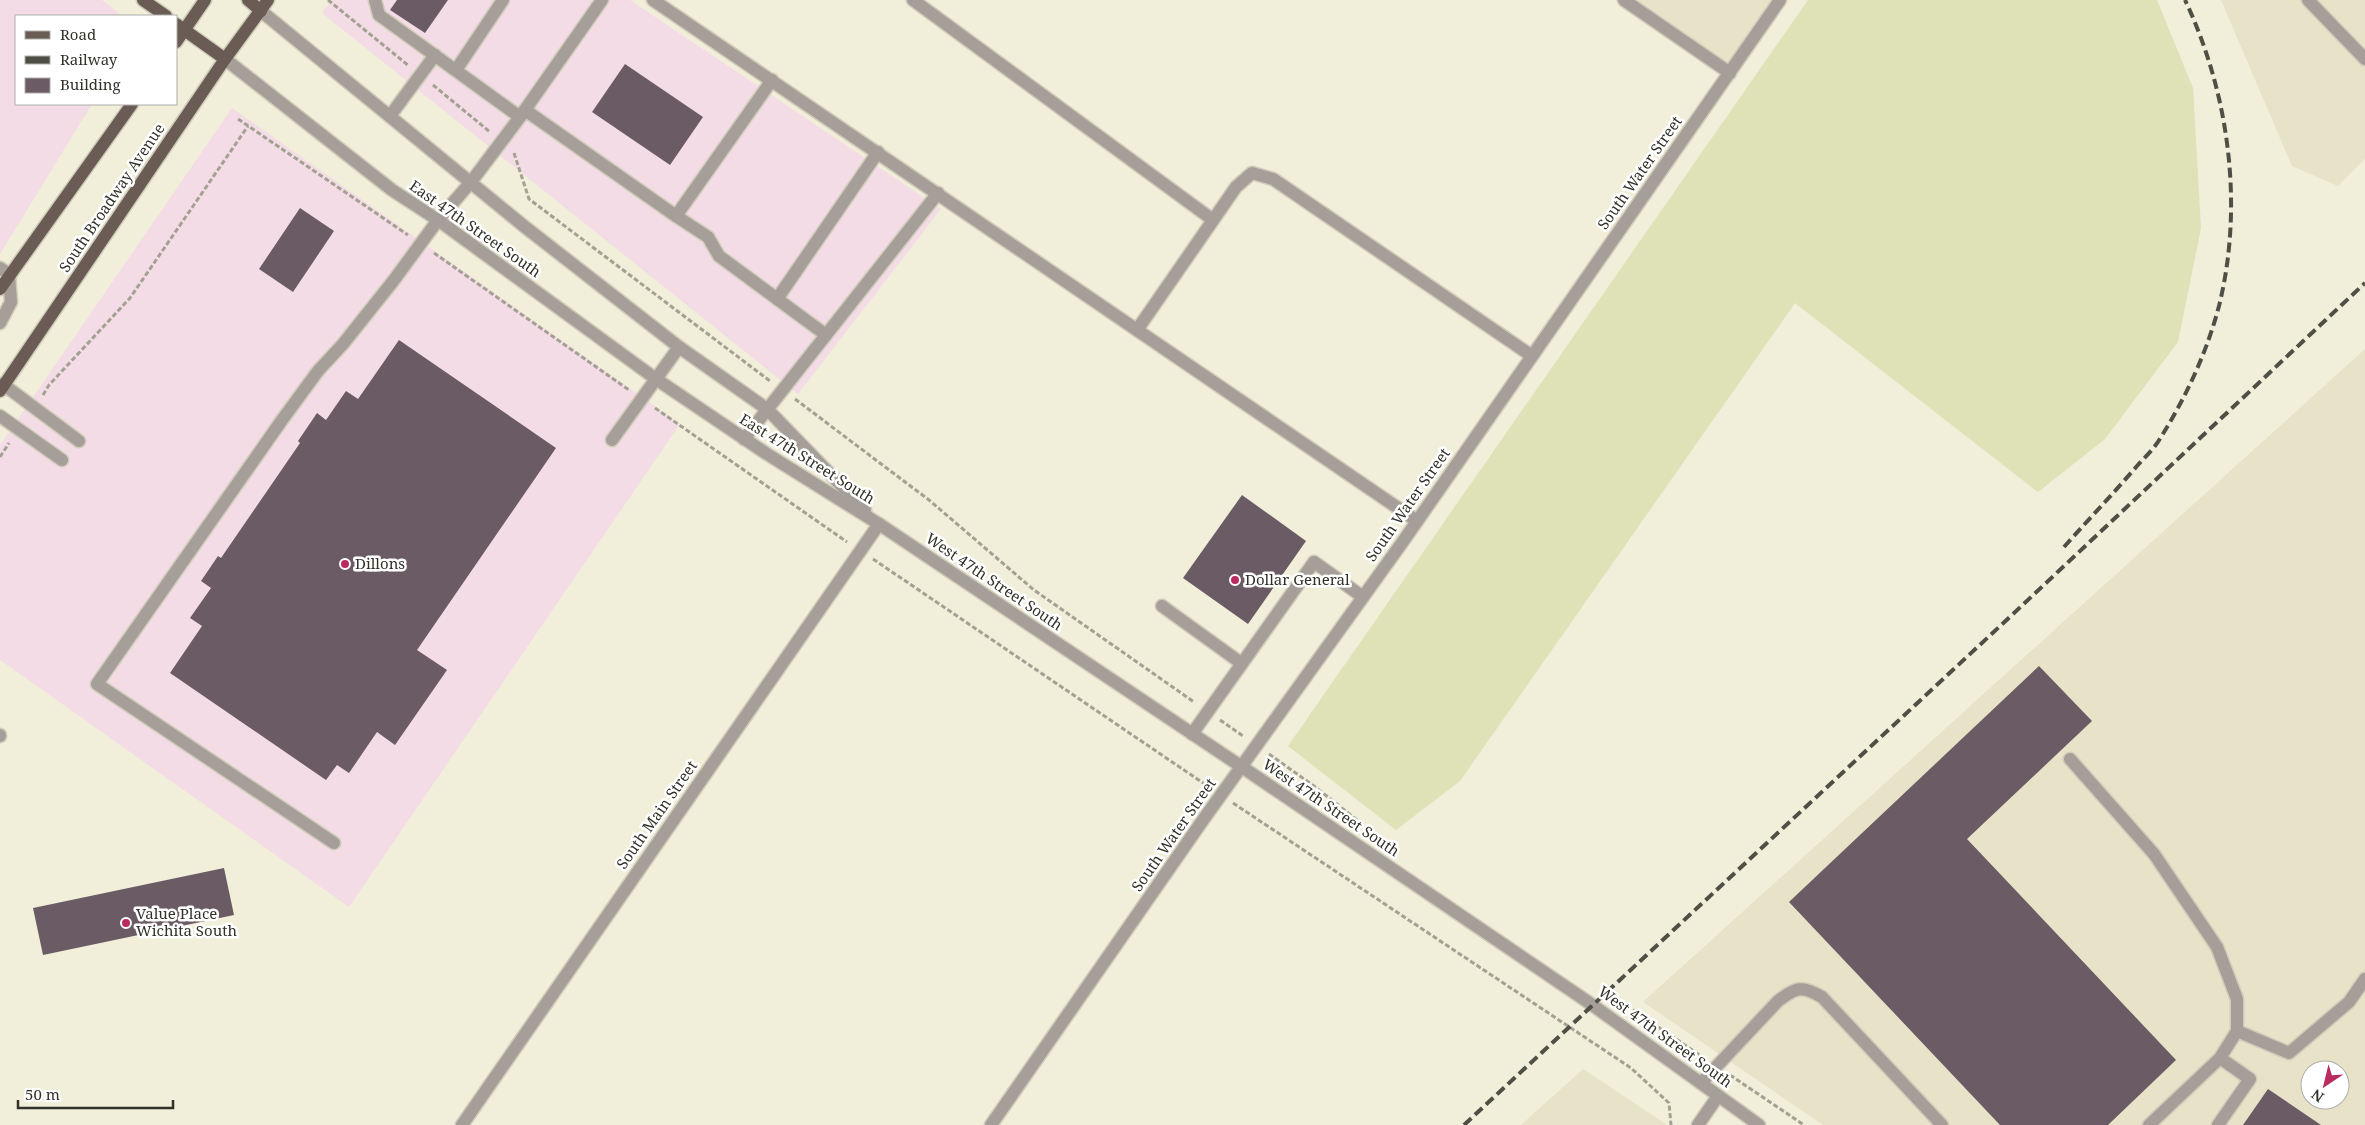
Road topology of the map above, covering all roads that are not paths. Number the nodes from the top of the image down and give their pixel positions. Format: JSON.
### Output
{"nodes":[{"id":1,"x":143,"y":0,"type":"edge"},
{"id":2,"x":205,"y":0,"type":"edge"},
{"id":3,"x":248,"y":0,"type":"edge"},
{"id":4,"x":268,"y":0,"type":"edge"},
{"id":5,"x":375,"y":0,"type":"edge"},
{"id":6,"x":503,"y":0,"type":"edge"},
{"id":7,"x":602,"y":0,"type":"edge"},
{"id":8,"x":654,"y":0,"type":"edge"},
{"id":9,"x":913,"y":0,"type":"edge"},
{"id":10,"x":1624,"y":0,"type":"edge"},
{"id":11,"x":1780,"y":0,"type":"edge"},
{"id":12,"x":2308,"y":0,"type":"edge"},
{"id":13,"x":261,"y":11,"type":"junction"},
{"id":14,"x":165,"y":15,"type":"edge"},
{"id":15,"x":181,"y":27,"type":"edge"},
{"id":16,"x":435,"y":55,"type":"junction"},
{"id":17,"x":225,"y":59,"type":"junction"},
{"id":18,"x":2365,"y":59,"type":"edge"},
{"id":19,"x":456,"y":70,"type":"junction"},
{"id":20,"x":1730,"y":73,"type":"junction"},
{"id":21,"x":772,"y":80,"type":"junction"},
{"id":22,"x":131,"y":105,"type":"edge"},
{"id":23,"x":523,"y":113,"type":"junction"},
{"id":24,"x":390,"y":116,"type":"junction"},
{"id":25,"x":878,"y":152,"type":"junction"},
{"id":26,"x":471,"y":182,"type":"junction"},
{"id":27,"x":938,"y":193,"type":"junction"},
{"id":28,"x":676,"y":216,"type":"junction"},
{"id":29,"x":438,"y":220,"type":"junction"},
{"id":30,"x":1213,"y":220,"type":"junction"},
{"id":31,"x":5,"y":271,"type":"edge"},
{"id":32,"x":0,"y":289,"type":"edge"},
{"id":33,"x":777,"y":300,"type":"junction"},
{"id":34,"x":0,"y":323,"type":"edge"},
{"id":35,"x":1137,"y":330,"type":"junction"},
{"id":36,"x":826,"y":335,"type":"junction"},
{"id":37,"x":679,"y":347,"type":"junction"},
{"id":38,"x":1532,"y":356,"type":"junction"},
{"id":39,"x":656,"y":379,"type":"junction"},
{"id":40,"x":1,"y":387,"type":"edge"},
{"id":41,"x":767,"y":409,"type":"junction"},
{"id":42,"x":0,"y":416,"type":"edge"},
{"id":43,"x":744,"y":439,"type":"junction"},
{"id":44,"x":612,"y":440,"type":"dead end"},
{"id":45,"x":79,"y":441,"type":"dead end"},
{"id":46,"x":62,"y":460,"type":"dead end"},
{"id":47,"x":1416,"y":521,"type":"junction"},
{"id":48,"x":879,"y":524,"type":"junction"},
{"id":49,"x":1363,"y":597,"type":"junction"},
{"id":50,"x":1162,"y":606,"type":"dead end"},
{"id":51,"x":1241,"y":663,"type":"junction"},
{"id":52,"x":1192,"y":734,"type":"junction"},
{"id":53,"x":2070,"y":759,"type":"dead end"},
{"id":54,"x":1242,"y":767,"type":"junction"},
{"id":55,"x":334,"y":843,"type":"dead end"},
{"id":56,"x":2365,"y":979,"type":"edge"},
{"id":57,"x":2237,"y":1031,"type":"junction"},
{"id":58,"x":2220,"y":1058,"type":"junction"},
{"id":59,"x":1701,"y":1083,"type":"junction"},
{"id":60,"x":1718,"y":1096,"type":"junction"},
{"id":61,"x":462,"y":1125,"type":"edge"},
{"id":62,"x":992,"y":1125,"type":"edge"},
{"id":63,"x":1698,"y":1125,"type":"edge"},
{"id":64,"x":1759,"y":1125,"type":"edge"},
{"id":65,"x":1942,"y":1125,"type":"edge"},
{"id":66,"x":2149,"y":1125,"type":"edge"},
{"id":67,"x":2218,"y":1125,"type":"edge"}],
"edges":[{"from":1,"to":14,"type":"main road"},
{"from":2,"to":15,"type":"main road"},
{"from":3,"to":13,"type":"main road","name":"East 47th Street South"},
{"from":4,"to":13,"type":"main road","name":"South Broadway Avenue"},
{"from":5,"to":16,"type":"street"},
{"from":6,"to":19,"type":"street"},
{"from":7,"to":23,"type":"street"},
{"from":8,"to":21,"type":"street"},
{"from":9,"to":30,"type":"street"},
{"from":10,"to":20,"type":"street"},
{"from":11,"to":20,"type":"street","name":"South Water Street"},
{"from":12,"to":18,"type":"street"},
{"from":13,"to":17,"type":"main road","name":"South Broadway Avenue"},
{"from":13,"to":24,"type":"street","name":"East 47th Street South"},
{"from":15,"to":17,"type":"main road","name":"East 47th Street South"},
{"from":16,"to":19,"type":"street"},
{"from":16,"to":24,"type":"street"},
{"from":17,"to":29,"type":"street","name":"East 47th Street South"},
{"from":17,"to":40,"type":"main road","name":"South Broadway Avenue"},
{"from":19,"to":23,"type":"street"},
{"from":20,"to":38,"type":"street","name":"South Water Street"},
{"from":21,"to":25,"type":"street"},
{"from":21,"to":28,"type":"street"},
{"from":22,"to":31,"type":"main road"},
{"from":23,"to":26,"type":"street"},
{"from":23,"to":28,"type":"street"},
{"from":24,"to":26,"type":"street","name":"East 47th Street South"},
{"from":25,"to":27,"type":"street"},
{"from":25,"to":33,"type":"street"},
{"from":26,"to":29,"type":"street"},
{"from":26,"to":37,"type":"street","name":"East 47th Street South"},
{"from":27,"to":35,"type":"street"},
{"from":27,"to":36,"type":"street"},
{"from":28,"to":33,"type":"street"},
{"from":29,"to":39,"type":"street","name":"East 47th Street South"},
{"from":29,"to":55,"type":"street"},
{"from":30,"to":35,"type":"street"},
{"from":30,"to":38,"type":"street"},
{"from":31,"to":32,"type":"main road"},
{"from":31,"to":34,"type":"street"},
{"from":33,"to":36,"type":"street"},
{"from":35,"to":47,"type":"street"},
{"from":36,"to":41,"type":"street"},
{"from":37,"to":39,"type":"street"},
{"from":37,"to":41,"type":"street","name":"East 47th Street South"},
{"from":38,"to":47,"type":"street","name":"South Water Street"},
{"from":39,"to":43,"type":"street","name":"East 47th Street South"},
{"from":39,"to":44,"type":"street"},
{"from":40,"to":45,"type":"street"},
{"from":41,"to":43,"type":"street"},
{"from":41,"to":48,"type":"street","name":"East 47th Street South"},
{"from":42,"to":46,"type":"street"},
{"from":43,"to":48,"type":"street","name":"East 47th Street South"},
{"from":47,"to":49,"type":"street","name":"South Water Street"},
{"from":48,"to":52,"type":"street","name":"West 47th Street South"},
{"from":48,"to":61,"type":"street","name":"South Main Street"},
{"from":49,"to":51,"type":"street"},
{"from":49,"to":54,"type":"street","name":"South Water Street"},
{"from":50,"to":51,"type":"street"},
{"from":51,"to":52,"type":"street"},
{"from":52,"to":54,"type":"street","name":"West 47th Street South"},
{"from":53,"to":57,"type":"street"},
{"from":54,"to":59,"type":"street","name":"West 47th Street South"},
{"from":54,"to":62,"type":"street","name":"South Water Street"},
{"from":56,"to":57,"type":"street"},
{"from":57,"to":58,"type":"street"},
{"from":58,"to":66,"type":"street"},
{"from":58,"to":67,"type":"street"},
{"from":59,"to":60,"type":"street","name":"West 47th Street South"},
{"from":59,"to":65,"type":"street"},
{"from":60,"to":63,"type":"street"},
{"from":60,"to":64,"type":"street","name":"West 47th Street South"}]}
